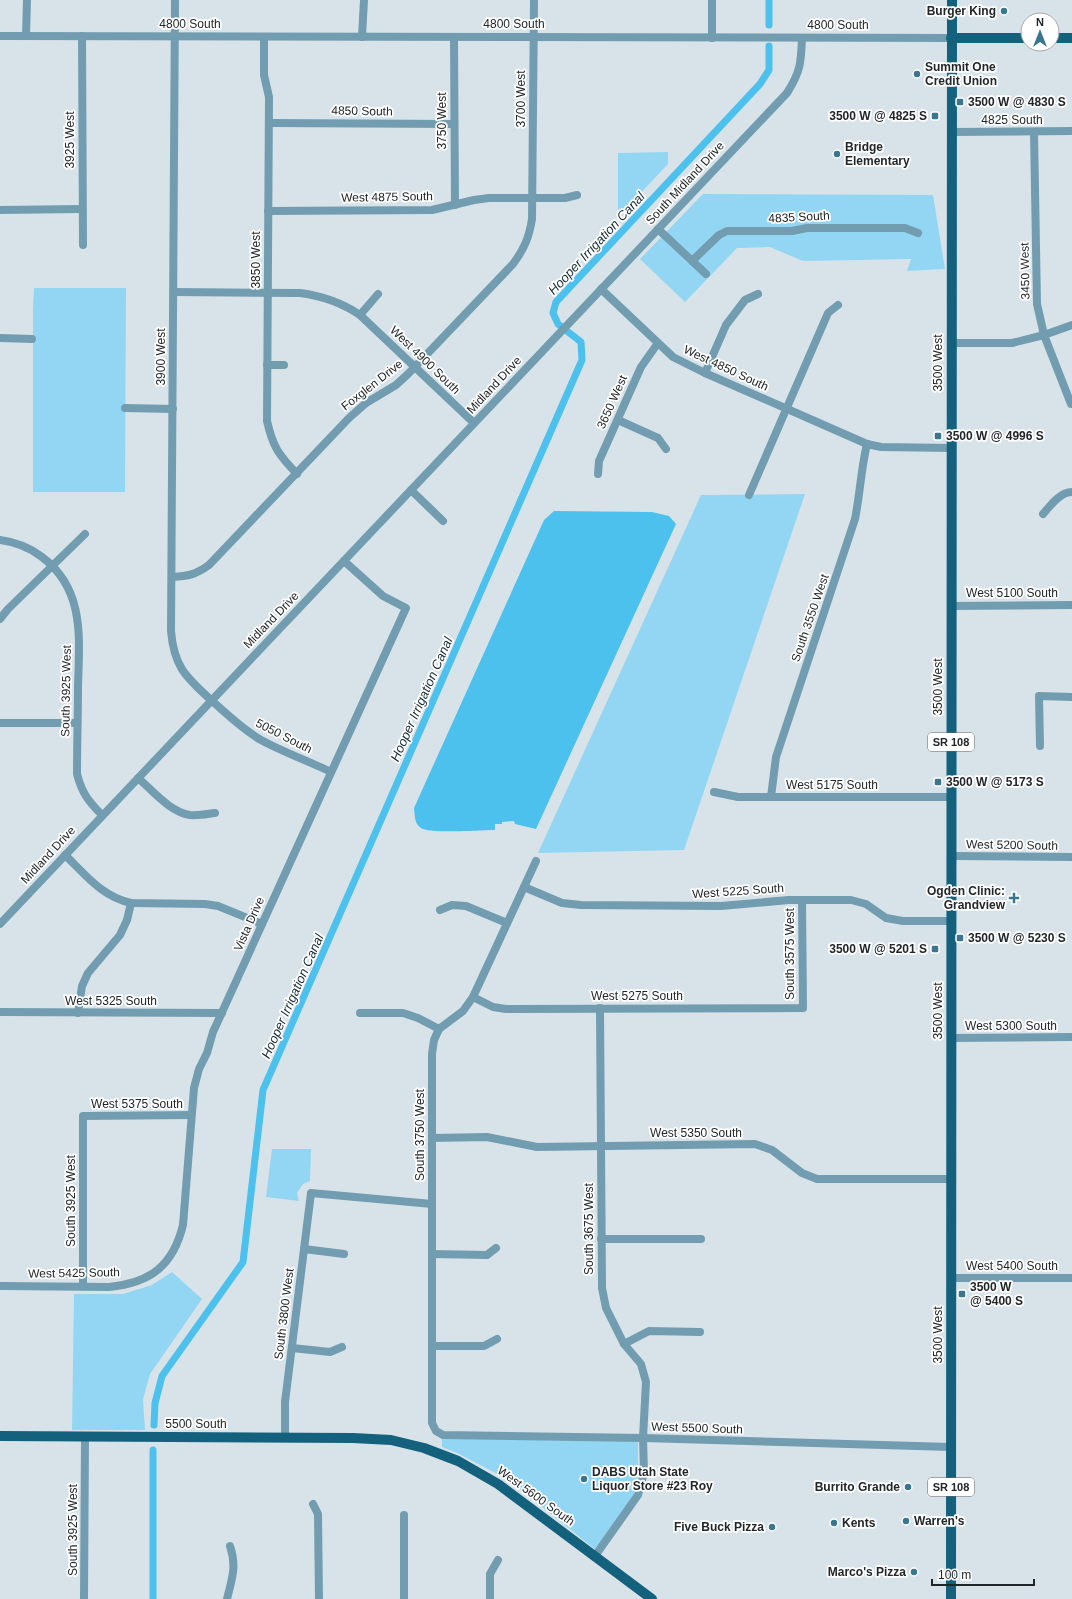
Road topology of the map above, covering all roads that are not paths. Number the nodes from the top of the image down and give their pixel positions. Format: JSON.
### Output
{"nodes":[{"id":1,"x":27,"y":0,"type":"edge"},
{"id":2,"x":175,"y":0,"type":"edge"},
{"id":3,"x":364,"y":0,"type":"edge"},
{"id":4,"x":534,"y":0,"type":"edge"},
{"id":5,"x":712,"y":0,"type":"edge"},
{"id":6,"x":952,"y":0,"type":"edge"},
{"id":7,"x":0,"y":36,"type":"edge"},
{"id":8,"x":26,"y":36,"type":"junction"},
{"id":9,"x":82,"y":36,"type":"junction"},
{"id":10,"x":176,"y":36,"type":"junction"},
{"id":11,"x":264,"y":37,"type":"junction"},
{"id":12,"x":362,"y":37,"type":"junction"},
{"id":13,"x":454,"y":37,"type":"junction"},
{"id":14,"x":533,"y":37,"type":"junction"},
{"id":15,"x":712,"y":38,"type":"junction"},
{"id":16,"x":802,"y":38,"type":"junction"},
{"id":17,"x":952,"y":38,"type":"junction"},
{"id":18,"x":1020,"y":38,"type":"edge"},
{"id":19,"x":1060,"y":38,"type":"edge"},
{"id":20,"x":1072,"y":38,"type":"edge"},
{"id":21,"x":269,"y":123,"type":"junction"},
{"id":22,"x":454,"y":124,"type":"junction"},
{"id":23,"x":1072,"y":131,"type":"edge"},
{"id":24,"x":951,"y":132,"type":"junction"},
{"id":25,"x":1034,"y":132,"type":"junction"},
{"id":26,"x":577,"y":195,"type":"dead end"},
{"id":27,"x":532,"y":198,"type":"junction"},
{"id":28,"x":455,"y":205,"type":"junction"},
{"id":29,"x":82,"y":209,"type":"junction"},
{"id":30,"x":0,"y":210,"type":"edge"},
{"id":31,"x":268,"y":211,"type":"junction"},
{"id":32,"x":658,"y":229,"type":"junction"},
{"id":33,"x":918,"y":233,"type":"dead end"},
{"id":34,"x":82,"y":245,"type":"dead end"},
{"id":35,"x":692,"y":261,"type":"junction"},
{"id":36,"x":706,"y":274,"type":"dead end"},
{"id":37,"x":601,"y":289,"type":"junction"},
{"id":38,"x":174,"y":292,"type":"junction"},
{"id":39,"x":268,"y":293,"type":"junction"},
{"id":40,"x":378,"y":294,"type":"dead end"},
{"id":41,"x":758,"y":294,"type":"dead end"},
{"id":42,"x":838,"y":305,"type":"dead end"},
{"id":43,"x":360,"y":315,"type":"junction"},
{"id":44,"x":1072,"y":325,"type":"edge"},
{"id":45,"x":560,"y":332,"type":"joint"},
{"id":46,"x":1044,"y":335,"type":"junction"},
{"id":47,"x":0,"y":338,"type":"edge"},
{"id":48,"x":32,"y":339,"type":"dead end"},
{"id":49,"x":658,"y":343,"type":"junction"},
{"id":50,"x":951,"y":343,"type":"junction"},
{"id":51,"x":267,"y":365,"type":"junction"},
{"id":52,"x":284,"y":365,"type":"dead end"},
{"id":53,"x":415,"y":367,"type":"junction"},
{"id":54,"x":705,"y":373,"type":"junction"},
{"id":55,"x":1071,"y":404,"type":"edge"},
{"id":56,"x":125,"y":408,"type":"dead end"},
{"id":57,"x":173,"y":409,"type":"junction"},
{"id":58,"x":787,"y":409,"type":"junction"},
{"id":59,"x":618,"y":420,"type":"junction"},
{"id":60,"x":474,"y":423,"type":"junction"},
{"id":61,"x":867,"y":444,"type":"junction"},
{"id":62,"x":951,"y":448,"type":"junction"},
{"id":63,"x":666,"y":449,"type":"dead end"},
{"id":64,"x":297,"y":474,"type":"junction"},
{"id":65,"x":598,"y":474,"type":"dead end"},
{"id":66,"x":411,"y":490,"type":"junction"},
{"id":67,"x":1072,"y":492,"type":"edge"},
{"id":68,"x":749,"y":495,"type":"dead end"},
{"id":69,"x":1043,"y":514,"type":"dead end"},
{"id":70,"x":443,"y":521,"type":"dead end"},
{"id":71,"x":85,"y":534,"type":"dead end"},
{"id":72,"x":0,"y":540,"type":"edge"},
{"id":73,"x":344,"y":561,"type":"junction"},
{"id":74,"x":53,"y":565,"type":"junction"},
{"id":75,"x":172,"y":577,"type":"junction"},
{"id":76,"x":1072,"y":605,"type":"edge"},
{"id":77,"x":951,"y":606,"type":"junction"},
{"id":78,"x":0,"y":619,"type":"edge"},
{"id":79,"x":1072,"y":697,"type":"edge"},
{"id":80,"x":212,"y":700,"type":"junction"},
{"id":81,"x":0,"y":723,"type":"edge"},
{"id":82,"x":77,"y":723,"type":"junction"},
{"id":83,"x":1040,"y":746,"type":"dead end"},
{"id":84,"x":331,"y":772,"type":"junction"},
{"id":85,"x":138,"y":778,"type":"junction"},
{"id":86,"x":714,"y":792,"type":"dead end"},
{"id":87,"x":771,"y":797,"type":"junction"},
{"id":88,"x":951,"y":797,"type":"junction"},
{"id":89,"x":215,"y":814,"type":"dead end"},
{"id":90,"x":102,"y":816,"type":"junction"},
{"id":91,"x":65,"y":855,"type":"junction"},
{"id":92,"x":952,"y":856,"type":"junction"},
{"id":93,"x":1072,"y":857,"type":"edge"},
{"id":94,"x":536,"y":861,"type":"dead end"},
{"id":95,"x":524,"y":887,"type":"junction"},
{"id":96,"x":802,"y":900,"type":"junction"},
{"id":97,"x":131,"y":903,"type":"junction"},
{"id":98,"x":440,"y":910,"type":"dead end"},
{"id":99,"x":951,"y":921,"type":"junction"},
{"id":100,"x":0,"y":923,"type":"edge"},
{"id":101,"x":507,"y":923,"type":"junction"},
{"id":102,"x":262,"y":924,"type":"junction"},
{"id":103,"x":473,"y":997,"type":"junction"},
{"id":104,"x":600,"y":1008,"type":"junction"},
{"id":105,"x":803,"y":1008,"type":"joint"},
{"id":106,"x":0,"y":1012,"type":"edge"},
{"id":107,"x":78,"y":1012,"type":"junction"},
{"id":108,"x":222,"y":1013,"type":"junction"},
{"id":109,"x":360,"y":1013,"type":"dead end"},
{"id":110,"x":439,"y":1029,"type":"junction"},
{"id":111,"x":951,"y":1038,"type":"junction"},
{"id":112,"x":1072,"y":1038,"type":"edge"},
{"id":113,"x":192,"y":1115,"type":"junction"},
{"id":114,"x":84,"y":1116,"type":"joint"},
{"id":115,"x":432,"y":1138,"type":"junction"},
{"id":116,"x":601,"y":1145,"type":"junction"},
{"id":117,"x":951,"y":1179,"type":"junction"},
{"id":118,"x":432,"y":1204,"type":"junction"},
{"id":119,"x":602,"y":1239,"type":"junction"},
{"id":120,"x":701,"y":1239,"type":"dead end"},
{"id":121,"x":496,"y":1248,"type":"dead end"},
{"id":122,"x":304,"y":1250,"type":"junction"},
{"id":123,"x":344,"y":1254,"type":"dead end"},
{"id":124,"x":432,"y":1254,"type":"junction"},
{"id":125,"x":166,"y":1264,"type":"joint"},
{"id":126,"x":951,"y":1278,"type":"junction"},
{"id":127,"x":1072,"y":1278,"type":"edge"},
{"id":128,"x":0,"y":1286,"type":"edge"},
{"id":129,"x":82,"y":1286,"type":"junction"},
{"id":130,"x":700,"y":1332,"type":"dead end"},
{"id":131,"x":497,"y":1339,"type":"dead end"},
{"id":132,"x":624,"y":1344,"type":"junction"},
{"id":133,"x":432,"y":1346,"type":"junction"},
{"id":134,"x":342,"y":1347,"type":"dead end"},
{"id":135,"x":292,"y":1348,"type":"junction"},
{"id":136,"x":443,"y":1435,"type":"joint"},
{"id":137,"x":0,"y":1436,"type":"edge"},
{"id":138,"x":85,"y":1437,"type":"junction"},
{"id":139,"x":284,"y":1437,"type":"junction"},
{"id":140,"x":643,"y":1438,"type":"junction"},
{"id":141,"x":391,"y":1440,"type":"joint"},
{"id":142,"x":951,"y":1447,"type":"junction"},
{"id":143,"x":313,"y":1504,"type":"dead end"},
{"id":144,"x":404,"y":1515,"type":"dead end"},
{"id":145,"x":230,"y":1546,"type":"dead end"},
{"id":146,"x":596,"y":1556,"type":"junction"},
{"id":147,"x":498,"y":1560,"type":"dead end"},
{"id":148,"x":84,"y":1599,"type":"edge"},
{"id":149,"x":227,"y":1599,"type":"edge"},
{"id":150,"x":319,"y":1599,"type":"edge"},
{"id":151,"x":404,"y":1599,"type":"edge"},
{"id":152,"x":490,"y":1599,"type":"edge"},
{"id":153,"x":652,"y":1599,"type":"edge"},
{"id":154,"x":951,"y":1599,"type":"edge"}],
"edges":[{"from":1,"to":8,"type":"street"},
{"from":2,"to":10,"type":"street","name":"3900 West"},
{"from":3,"to":12,"type":"street"},
{"from":4,"to":14,"type":"street","name":"3700 West"},
{"from":5,"to":15,"type":"street"},
{"from":6,"to":17,"type":"main road","name":"3500 West","number":"SR 108"},
{"from":7,"to":8,"type":"street","name":"4800 South"},
{"from":8,"to":9,"type":"street","name":"4800 South"},
{"from":9,"to":10,"type":"street","name":"4800 South"},
{"from":9,"to":29,"type":"street","name":"3925 West"},
{"from":10,"to":11,"type":"street","name":"4800 South"},
{"from":10,"to":38,"type":"street","name":"3900 West"},
{"from":11,"to":12,"type":"street","name":"4800 South"},
{"from":11,"to":21,"type":"street","name":"3850 West"},
{"from":12,"to":13,"type":"street","name":"4800 South"},
{"from":13,"to":14,"type":"street","name":"4800 South"},
{"from":13,"to":22,"type":"street","name":"3750 West"},
{"from":14,"to":15,"type":"street","name":"4800 South"},
{"from":14,"to":27,"type":"street","name":"3700 West"},
{"from":15,"to":16,"type":"street","name":"4800 South"},
{"from":16,"to":17,"type":"street","name":"4800 South"},
{"from":16,"to":32,"type":"street","name":"South Midland Drive"},
{"from":17,"to":18,"type":"main road","name":"4800 South"},
{"from":17,"to":24,"type":"main road","name":"3500 West","number":"SR 108"},
{"from":19,"to":20,"type":"main road"},
{"from":21,"to":22,"type":"street","name":"4850 South"},
{"from":21,"to":31,"type":"street","name":"3850 West"},
{"from":22,"to":28,"type":"street","name":"3750 West"},
{"from":23,"to":25,"type":"street","name":"4825 South"},
{"from":24,"to":25,"type":"street","name":"4825 South"},
{"from":24,"to":50,"type":"main road","name":"3500 West","number":"SR 108"},
{"from":25,"to":46,"type":"street","name":"3450 West"},
{"from":26,"to":27,"type":"street","name":"West 4875 South"},
{"from":27,"to":28,"type":"street","name":"West 4875 South"},
{"from":27,"to":53,"type":"street","name":"Foxglen Drive"},
{"from":28,"to":31,"type":"street","name":"West 4875 South"},
{"from":29,"to":30,"type":"street"},
{"from":29,"to":34,"type":"street","name":"3925 West"},
{"from":31,"to":39,"type":"street","name":"3850 West"},
{"from":32,"to":35,"type":"street"},
{"from":32,"to":37,"type":"street","name":"South Midland Drive"},
{"from":33,"to":35,"type":"street","name":"4835 South"},
{"from":35,"to":36,"type":"street"},
{"from":37,"to":45,"type":"street","name":"South Midland Drive"},
{"from":37,"to":49,"type":"street","name":"West 4850 South"},
{"from":38,"to":39,"type":"street","name":"West 4900 South"},
{"from":38,"to":57,"type":"street","name":"3900 West"},
{"from":39,"to":43,"type":"street","name":"West 4900 South"},
{"from":39,"to":51,"type":"street","name":"3850 West"},
{"from":40,"to":43,"type":"street"},
{"from":41,"to":54,"type":"street"},
{"from":42,"to":58,"type":"street"},
{"from":43,"to":53,"type":"street","name":"West 4900 South"},
{"from":44,"to":46,"type":"street"},
{"from":45,"to":60,"type":"street","name":"Midland Drive"},
{"from":46,"to":50,"type":"street"},
{"from":46,"to":55,"type":"street","name":"3450 West"},
{"from":47,"to":48,"type":"street"},
{"from":49,"to":54,"type":"street","name":"West 4850 South"},
{"from":49,"to":59,"type":"street","name":"3650 West"},
{"from":50,"to":62,"type":"main road","name":"3500 West","number":"SR 108"},
{"from":51,"to":52,"type":"street"},
{"from":51,"to":64,"type":"street","name":"3850 West"},
{"from":53,"to":60,"type":"street","name":"West 4900 South"},
{"from":53,"to":64,"type":"street","name":"Foxglen Drive"},
{"from":54,"to":58,"type":"street","name":"West 4850 South"},
{"from":56,"to":57,"type":"street"},
{"from":57,"to":75,"type":"street","name":"3900 West"},
{"from":58,"to":61,"type":"street","name":"West 4850 South"},
{"from":58,"to":68,"type":"street"},
{"from":59,"to":63,"type":"street"},
{"from":59,"to":65,"type":"street","name":"3650 West"},
{"from":60,"to":66,"type":"street","name":"Midland Drive"},
{"from":61,"to":62,"type":"street","name":"West 4850 South"},
{"from":61,"to":87,"type":"street","name":"South 3550 West"},
{"from":62,"to":77,"type":"main road","name":"3500 West","number":"SR 108"},
{"from":64,"to":75,"type":"street","name":"Foxglen Drive"},
{"from":66,"to":70,"type":"street"},
{"from":66,"to":73,"type":"street","name":"Midland Drive"},
{"from":67,"to":69,"type":"street"},
{"from":71,"to":74,"type":"street"},
{"from":72,"to":74,"type":"street","name":"South 3925 West"},
{"from":73,"to":80,"type":"street","name":"Midland Drive"},
{"from":73,"to":84,"type":"street","name":"Vista Drive"},
{"from":74,"to":78,"type":"street"},
{"from":74,"to":82,"type":"street","name":"South 3925 West"},
{"from":75,"to":80,"type":"street","name":"3900 West"},
{"from":76,"to":77,"type":"street","name":"West 5100 South"},
{"from":77,"to":88,"type":"main road","name":"3500 West","number":"SR 108"},
{"from":79,"to":83,"type":"street"},
{"from":80,"to":84,"type":"street","name":"5050 South"},
{"from":80,"to":85,"type":"street","name":"Midland Drive"},
{"from":81,"to":82,"type":"street"},
{"from":82,"to":90,"type":"street","name":"South 3925 West"},
{"from":84,"to":102,"type":"street","name":"Vista Drive"},
{"from":85,"to":89,"type":"street"},
{"from":85,"to":90,"type":"street","name":"Midland Drive"},
{"from":86,"to":87,"type":"street","name":"West 5175 South"},
{"from":87,"to":88,"type":"street","name":"West 5175 South"},
{"from":88,"to":92,"type":"main road","name":"3500 West","number":"SR 108"},
{"from":90,"to":91,"type":"street","name":"Midland Drive"},
{"from":91,"to":97,"type":"street"},
{"from":91,"to":100,"type":"street","name":"Midland Drive"},
{"from":92,"to":93,"type":"street","name":"West 5200 South"},
{"from":92,"to":99,"type":"main road","name":"3500 West","number":"SR 108"},
{"from":94,"to":95,"type":"street"},
{"from":95,"to":96,"type":"street","name":"West 5225 South"},
{"from":95,"to":101,"type":"street"},
{"from":96,"to":99,"type":"street","name":"West 5225 South"},
{"from":96,"to":105,"type":"street","name":"South 3575 West"},
{"from":97,"to":102,"type":"street"},
{"from":97,"to":107,"type":"street"},
{"from":98,"to":101,"type":"street"},
{"from":99,"to":111,"type":"main road","name":"3500 West","number":"SR 108"},
{"from":101,"to":103,"type":"street"},
{"from":102,"to":108,"type":"street","name":"Vista Drive"},
{"from":103,"to":104,"type":"street","name":"West 5275 South"},
{"from":103,"to":110,"type":"street"},
{"from":104,"to":105,"type":"street","name":"West 5275 South"},
{"from":104,"to":116,"type":"street","name":"South 3675 West"},
{"from":106,"to":107,"type":"street","name":"West 5325 South"},
{"from":107,"to":108,"type":"street","name":"West 5325 South"},
{"from":108,"to":113,"type":"street","name":"Vista Drive"},
{"from":109,"to":110,"type":"street"},
{"from":110,"to":115,"type":"street","name":"South 3750 West"},
{"from":111,"to":112,"type":"street","name":"West 5300 South"},
{"from":111,"to":117,"type":"main road","name":"3500 West","number":"SR 108"},
{"from":113,"to":114,"type":"street","name":"West 5375 South"},
{"from":113,"to":125,"type":"street","name":"Vista Drive"},
{"from":114,"to":129,"type":"street","name":"South 3925 West"},
{"from":115,"to":116,"type":"street","name":"West 5350 South"},
{"from":115,"to":118,"type":"street","name":"South 3750 West"},
{"from":116,"to":117,"type":"street","name":"West 5350 South"},
{"from":116,"to":119,"type":"street","name":"South 3675 West"},
{"from":117,"to":126,"type":"main road","name":"3500 West","number":"SR 108"},
{"from":118,"to":122,"type":"street","name":"South 3800 West"},
{"from":118,"to":124,"type":"street","name":"South 3750 West"},
{"from":119,"to":120,"type":"street"},
{"from":119,"to":132,"type":"street","name":"South 3675 West"},
{"from":121,"to":124,"type":"street"},
{"from":122,"to":123,"type":"street"},
{"from":122,"to":135,"type":"street","name":"South 3800 West"},
{"from":124,"to":133,"type":"street","name":"South 3750 West"},
{"from":125,"to":129,"type":"street","name":"West 5425 South"},
{"from":126,"to":127,"type":"street","name":"West 5400 South"},
{"from":126,"to":142,"type":"main road","name":"3500 West","number":"SR 108"},
{"from":128,"to":129,"type":"street","name":"West 5425 South"},
{"from":130,"to":132,"type":"street"},
{"from":131,"to":133,"type":"street"},
{"from":132,"to":140,"type":"street","name":"South 3675 West"},
{"from":133,"to":136,"type":"street","name":"South 3750 West"},
{"from":134,"to":135,"type":"street"},
{"from":135,"to":139,"type":"street","name":"South 3800 West"},
{"from":136,"to":140,"type":"street","name":"West 5500 South"},
{"from":137,"to":138,"type":"main road","name":"5500 South"},
{"from":138,"to":139,"type":"main road","name":"5500 South"},
{"from":138,"to":148,"type":"street","name":"South 3925 West"},
{"from":139,"to":141,"type":"main road","name":"5500 South"},
{"from":140,"to":142,"type":"street","name":"West 5500 South"},
{"from":140,"to":146,"type":"street","name":"South 3675 West"},
{"from":141,"to":146,"type":"main road","name":"West 5600 South"},
{"from":142,"to":154,"type":"main road","number":"SR 108"},
{"from":143,"to":150,"type":"street"},
{"from":144,"to":151,"type":"street"},
{"from":145,"to":149,"type":"street"},
{"from":146,"to":153,"type":"main road","name":"West 5600 South"},
{"from":147,"to":152,"type":"street"}]}
